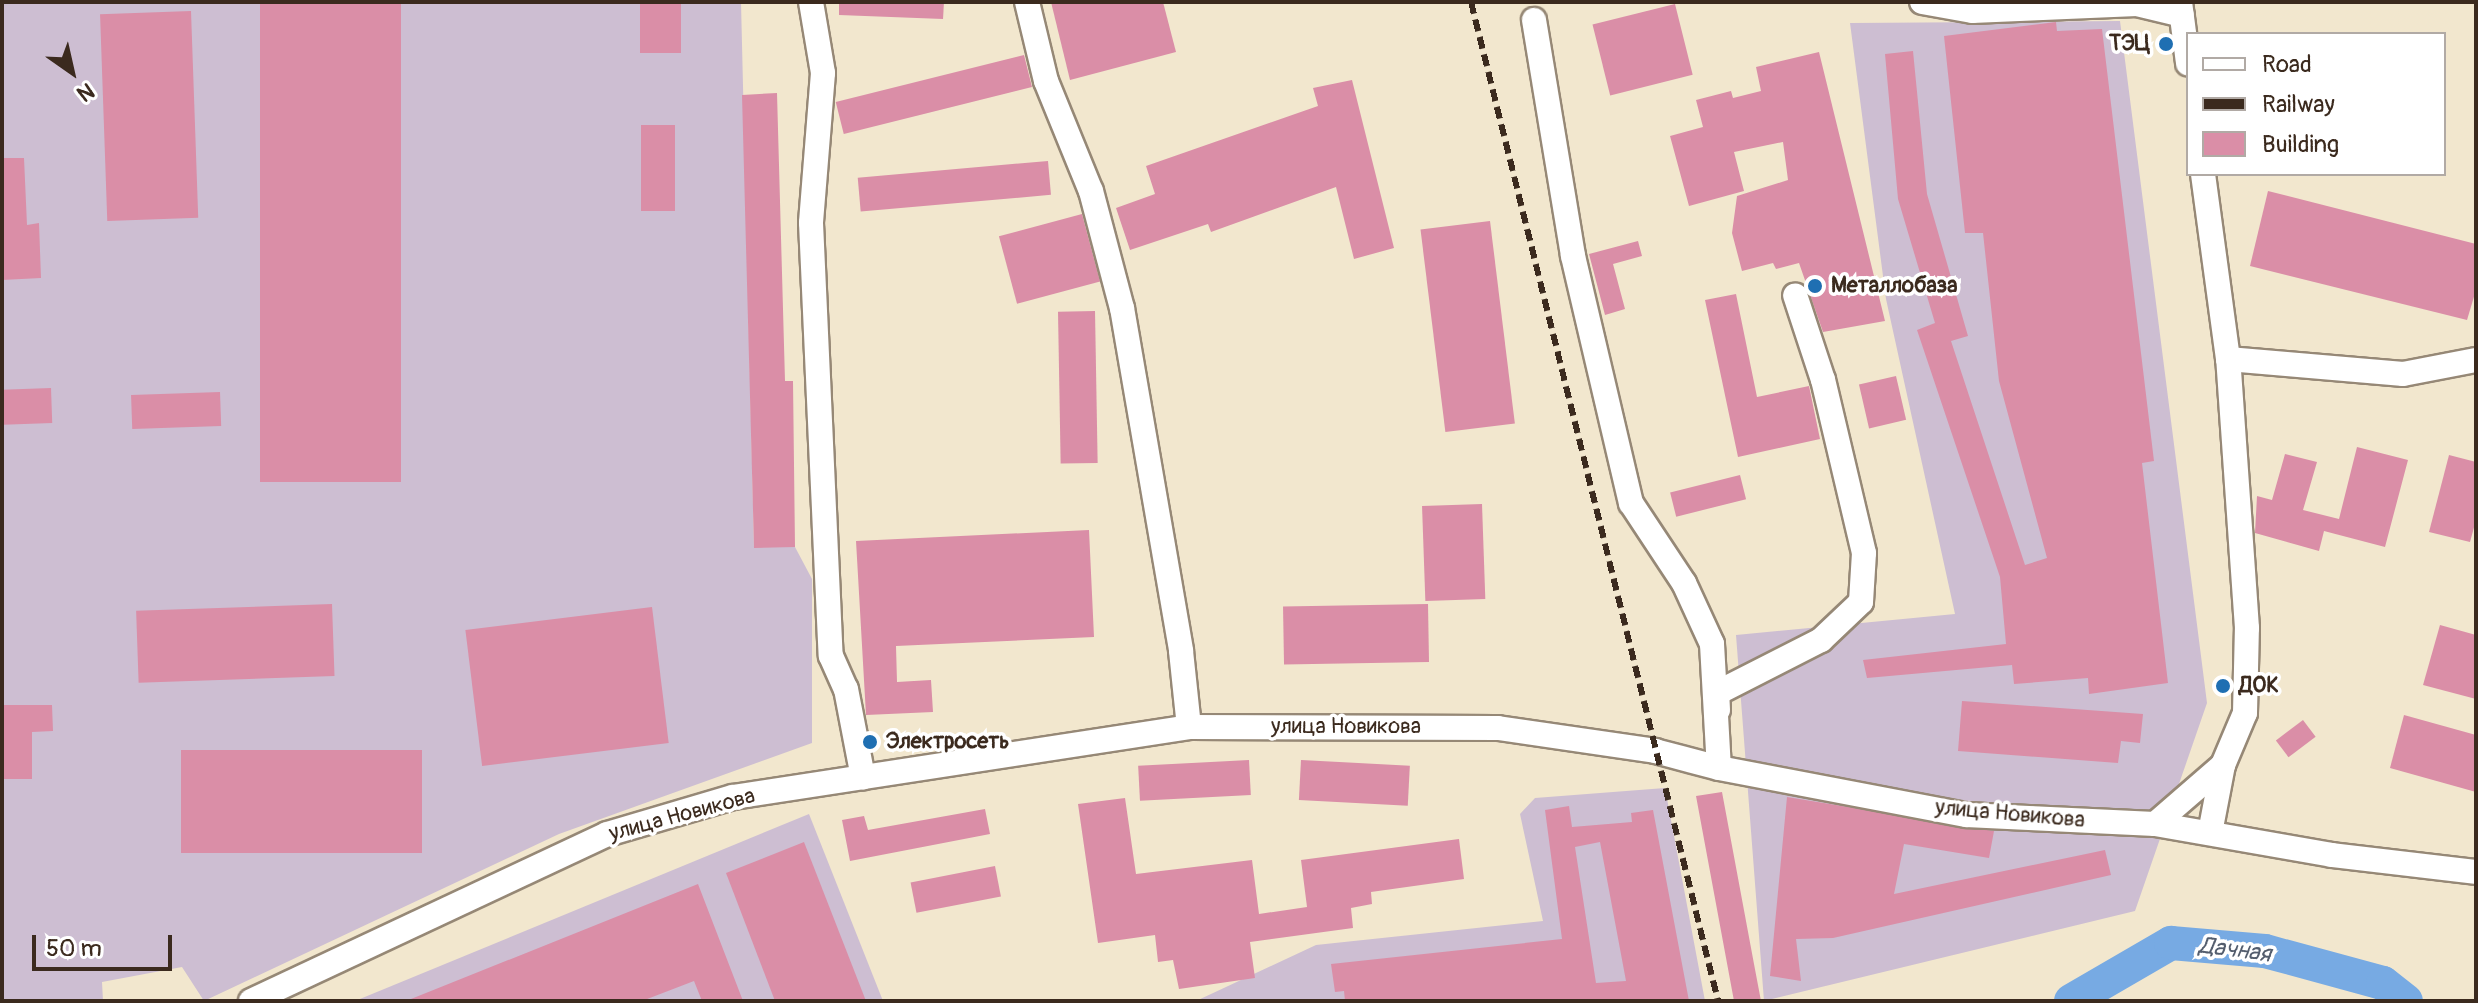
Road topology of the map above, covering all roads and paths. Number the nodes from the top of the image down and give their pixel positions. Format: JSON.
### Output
{"nodes":[{"id":1,"x":811,"y":2,"type":"edge"},
{"id":2,"x":1027,"y":2,"type":"edge"},
{"id":3,"x":1922,"y":2,"type":"edge"},
{"id":4,"x":2181,"y":9,"type":"edge"},
{"id":5,"x":1534,"y":20,"type":"dead end"},
{"id":6,"x":2186,"y":48,"type":"edge"},
{"id":7,"x":2203,"y":176,"type":"edge"},
{"id":8,"x":1795,"y":295,"type":"dead end"},
{"id":9,"x":2228,"y":359,"type":"junction"},
{"id":10,"x":2476,"y":360,"type":"edge"},
{"id":11,"x":1189,"y":727,"type":"junction"},
{"id":12,"x":2223,"y":765,"type":"junction"},
{"id":13,"x":1719,"y":768,"type":"junction"},
{"id":14,"x":863,"y":777,"type":"junction"},
{"id":15,"x":2155,"y":824,"type":"junction"},
{"id":16,"x":2210,"y":833,"type":"junction"},
{"id":17,"x":2476,"y":872,"type":"edge"},
{"id":18,"x":251,"y":1001,"type":"edge"}],
"edges":[{"from":1,"to":14,"type":"street"},
{"from":2,"to":11,"type":"street"},
{"from":3,"to":4,"type":"street"},
{"from":4,"to":6,"type":"street"},
{"from":5,"to":13,"type":"street"},
{"from":7,"to":9,"type":"street"},
{"from":8,"to":13,"type":"street"},
{"from":9,"to":10,"type":"street"},
{"from":9,"to":12,"type":"street"},
{"from":11,"to":13,"type":"street","name":"улица Новикова"},
{"from":11,"to":14,"type":"street","name":"улица Новикова"},
{"from":12,"to":15,"type":"street"},
{"from":12,"to":16,"type":"street"},
{"from":13,"to":15,"type":"street","name":"улица Новикова"},
{"from":14,"to":18,"type":"street","name":"улица Новикова"},
{"from":15,"to":16,"type":"street","name":"улица Новикова"},
{"from":16,"to":17,"type":"street","name":"улица Новикова"}]}
